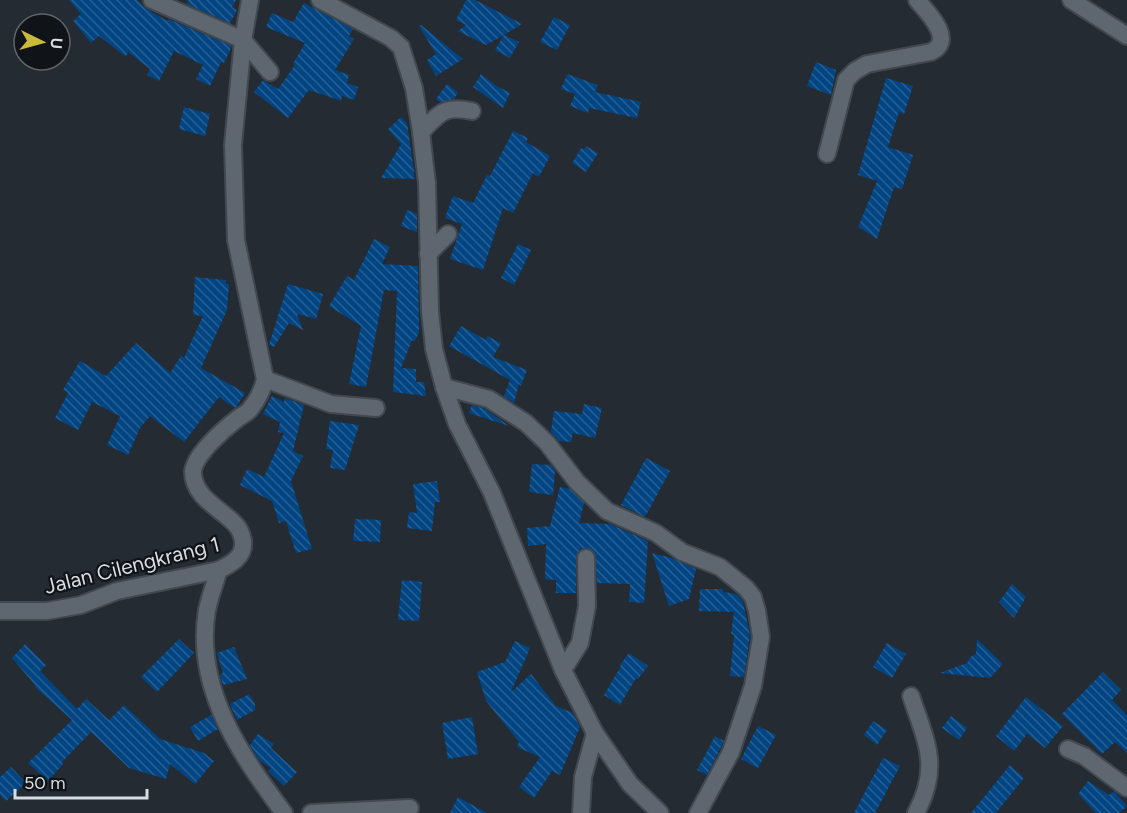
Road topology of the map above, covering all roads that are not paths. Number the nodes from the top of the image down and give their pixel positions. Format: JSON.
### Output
{"nodes":[{"id":1,"x":152,"y":0,"type":"edge"},
{"id":2,"x":250,"y":0,"type":"edge"},
{"id":3,"x":320,"y":0,"type":"edge"},
{"id":4,"x":917,"y":0,"type":"edge"},
{"id":5,"x":1071,"y":0,"type":"edge"},
{"id":6,"x":1127,"y":36,"type":"edge"},
{"id":7,"x":243,"y":40,"type":"junction"},
{"id":8,"x":270,"y":72,"type":"dead end"},
{"id":9,"x":472,"y":111,"type":"dead end"},
{"id":10,"x":421,"y":132,"type":"junction"},
{"id":11,"x":826,"y":154,"type":"dead end"},
{"id":12,"x":448,"y":234,"type":"dead end"},
{"id":13,"x":428,"y":254,"type":"junction"},
{"id":14,"x":266,"y":379,"type":"junction"},
{"id":15,"x":444,"y":387,"type":"junction"},
{"id":16,"x":376,"y":408,"type":"dead end"},
{"id":17,"x":586,"y":558,"type":"dead end"},
{"id":18,"x":219,"y":570,"type":"junction"},
{"id":19,"x":0,"y":611,"type":"edge"},
{"id":20,"x":563,"y":670,"type":"junction"},
{"id":21,"x":911,"y":696,"type":"dead end"},
{"id":22,"x":595,"y":733,"type":"junction"},
{"id":23,"x":1068,"y":749,"type":"dead end"},
{"id":24,"x":1127,"y":788,"type":"edge"},
{"id":25,"x":410,"y":808,"type":"dead end"},
{"id":26,"x":284,"y":813,"type":"edge"},
{"id":27,"x":311,"y":813,"type":"edge"},
{"id":28,"x":582,"y":813,"type":"edge"},
{"id":29,"x":660,"y":813,"type":"edge"},
{"id":30,"x":698,"y":813,"type":"edge"},
{"id":31,"x":916,"y":813,"type":"edge"}],
"edges":[{"from":1,"to":7,"type":"street"},
{"from":2,"to":7,"type":"street"},
{"from":3,"to":10,"type":"street"},
{"from":4,"to":11,"type":"street"},
{"from":5,"to":6,"type":"street"},
{"from":7,"to":8,"type":"street"},
{"from":7,"to":14,"type":"street"},
{"from":9,"to":10,"type":"street"},
{"from":10,"to":13,"type":"street"},
{"from":12,"to":13,"type":"street"},
{"from":13,"to":15,"type":"street"},
{"from":14,"to":16,"type":"street"},
{"from":14,"to":18,"type":"street","name":"Jalan Cilengkrang 1"},
{"from":15,"to":20,"type":"street"},
{"from":15,"to":30,"type":"street"},
{"from":17,"to":20,"type":"street"},
{"from":18,"to":19,"type":"street","name":"Jalan Cilengkrang 1"},
{"from":18,"to":26,"type":"street"},
{"from":20,"to":22,"type":"street"},
{"from":21,"to":31,"type":"street"},
{"from":22,"to":28,"type":"street"},
{"from":22,"to":29,"type":"street"},
{"from":23,"to":24,"type":"street"},
{"from":25,"to":27,"type":"street"}]}
